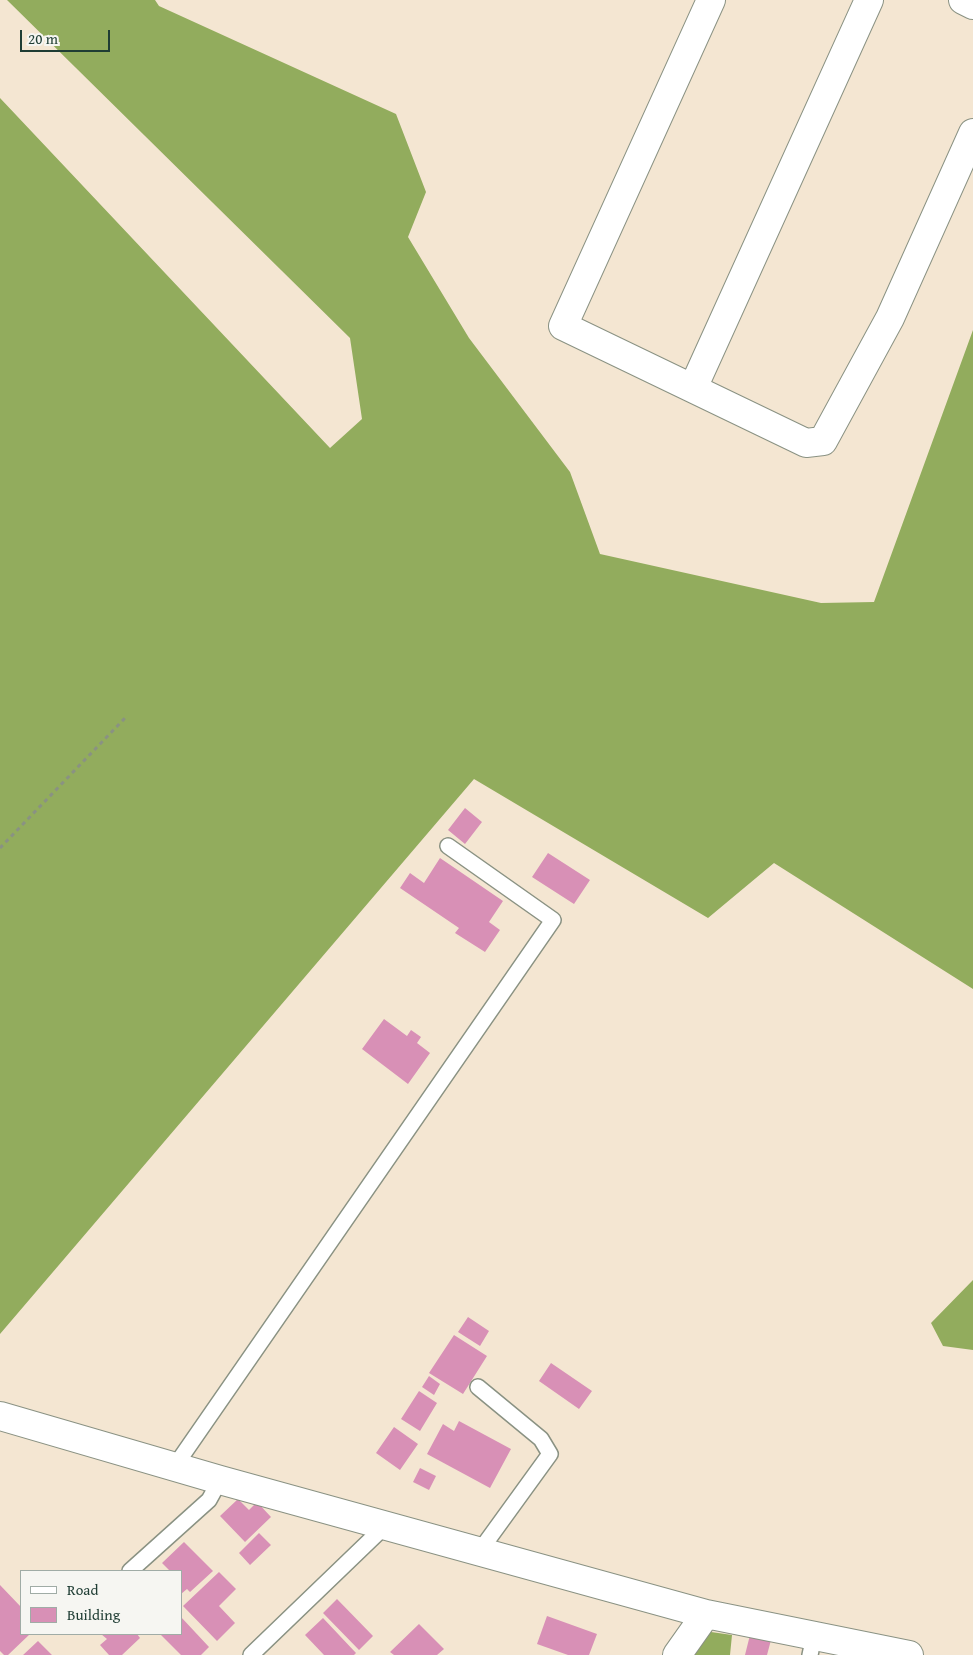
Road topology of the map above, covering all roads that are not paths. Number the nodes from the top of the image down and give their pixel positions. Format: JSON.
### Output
{"nodes":[{"id":1,"x":711,"y":0,"type":"edge"},
{"id":2,"x":869,"y":0,"type":"edge"},
{"id":3,"x":963,"y":0,"type":"edge"},
{"id":4,"x":973,"y":5,"type":"edge"},
{"id":5,"x":973,"y":133,"type":"edge"},
{"id":6,"x":693,"y":388,"type":"junction"},
{"id":7,"x":448,"y":846,"type":"dead end"},
{"id":8,"x":478,"y":1388,"type":"dead end"},
{"id":9,"x":0,"y":1416,"type":"edge"},
{"id":10,"x":175,"y":1466,"type":"junction"},
{"id":11,"x":220,"y":1480,"type":"junction"},
{"id":12,"x":385,"y":1526,"type":"junction"},
{"id":13,"x":479,"y":1552,"type":"junction"},
{"id":14,"x":131,"y":1570,"type":"edge"},
{"id":15,"x":706,"y":1614,"type":"junction"},
{"id":16,"x":812,"y":1645,"type":"edge"},
{"id":17,"x":251,"y":1655,"type":"edge"},
{"id":18,"x":677,"y":1655,"type":"edge"},
{"id":19,"x":909,"y":1655,"type":"edge"}],
"edges":[{"from":1,"to":6,"type":"street"},
{"from":2,"to":6,"type":"street"},
{"from":3,"to":4,"type":"street"},
{"from":5,"to":6,"type":"street"},
{"from":7,"to":10,"type":"lane"},
{"from":8,"to":13,"type":"lane"},
{"from":9,"to":10,"type":"street"},
{"from":10,"to":11,"type":"street"},
{"from":11,"to":12,"type":"street"},
{"from":11,"to":14,"type":"lane"},
{"from":12,"to":13,"type":"street"},
{"from":12,"to":17,"type":"lane"},
{"from":13,"to":15,"type":"street"},
{"from":15,"to":16,"type":"street"},
{"from":15,"to":18,"type":"street"},
{"from":16,"to":19,"type":"street"}]}
